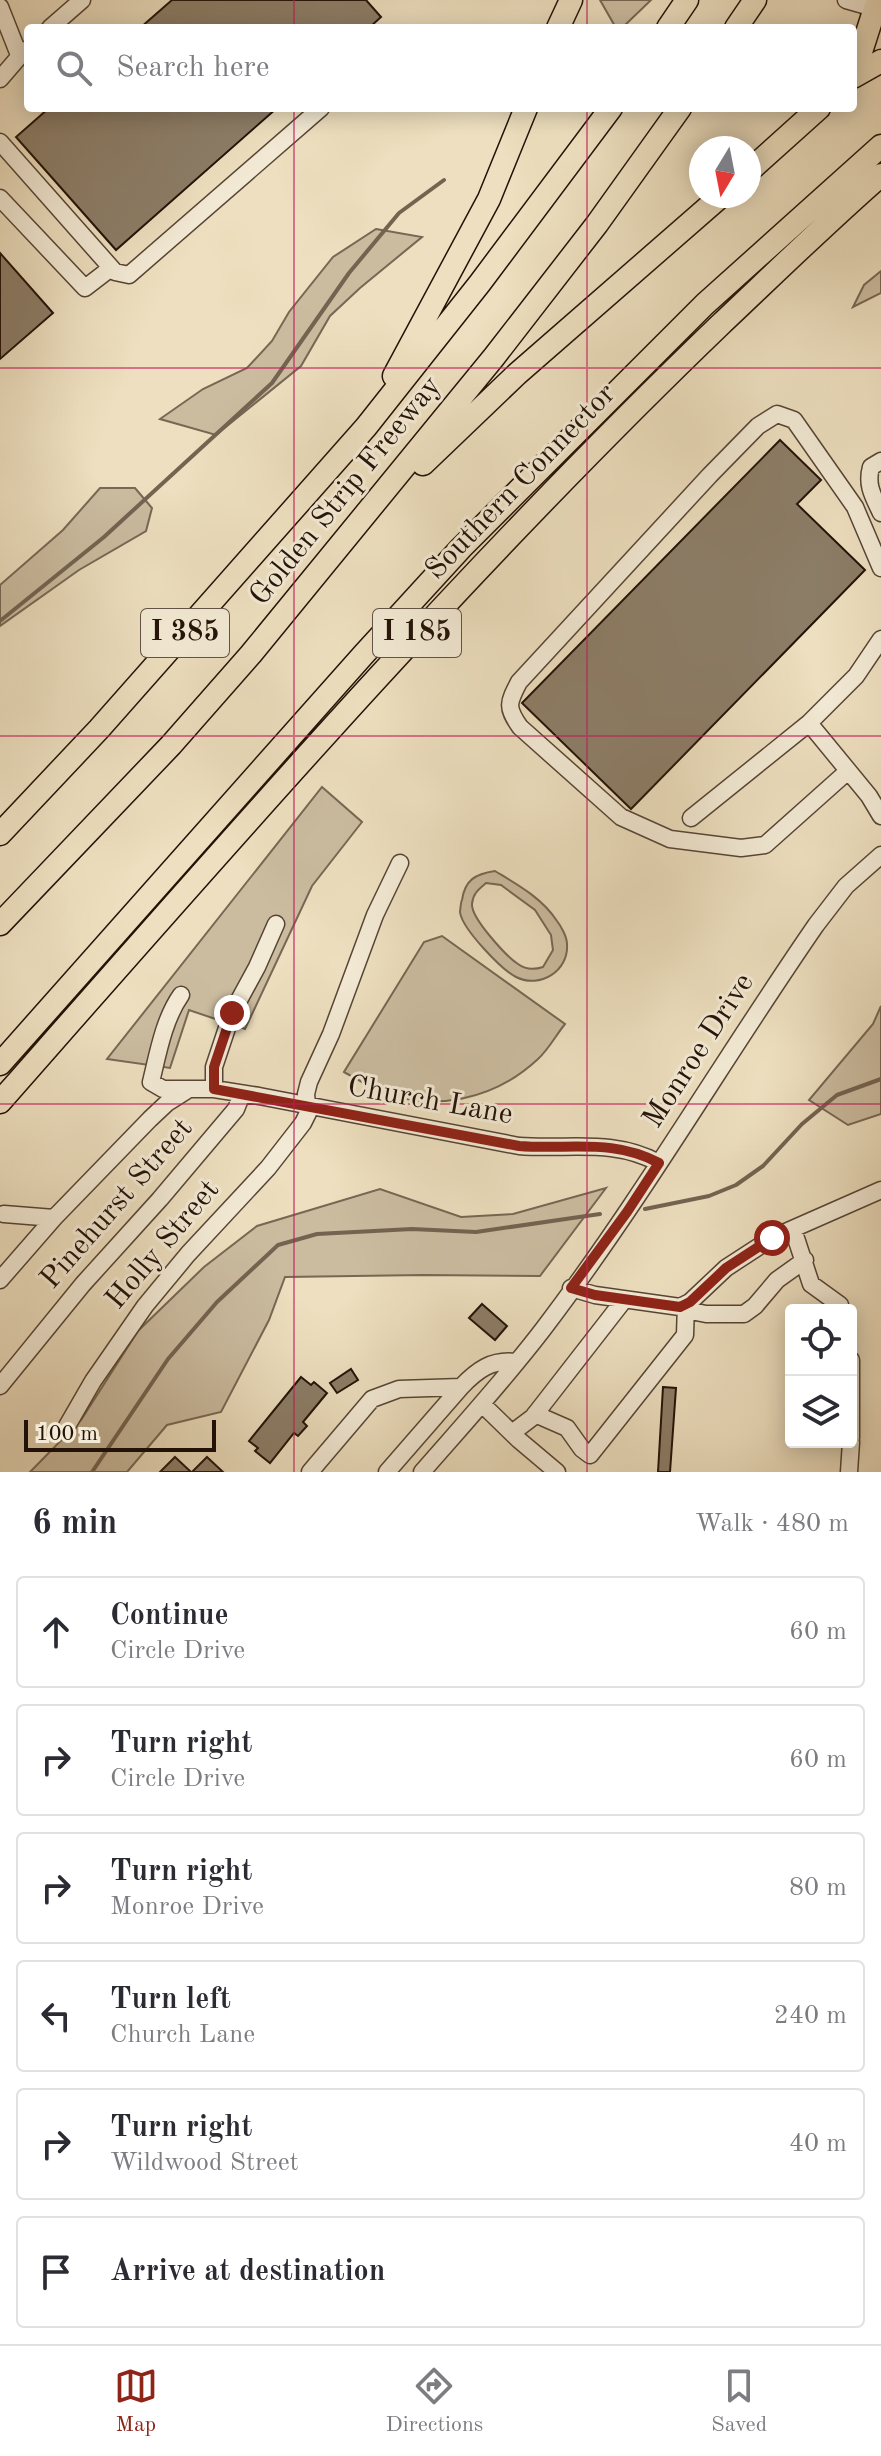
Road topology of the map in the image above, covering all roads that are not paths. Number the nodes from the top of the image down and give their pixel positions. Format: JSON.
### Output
{"nodes":[{"id":1,"x":82,"y":0,"type":"edge"},
{"id":2,"x":571,"y":0,"type":"edge"},
{"id":3,"x":687,"y":0,"type":"edge"},
{"id":4,"x":755,"y":0,"type":"edge"},
{"id":5,"x":846,"y":0,"type":"edge"},
{"id":6,"x":876,"y":4,"type":"edge"},
{"id":7,"x":0,"y":7,"type":"edge"},
{"id":8,"x":55,"y":24,"type":"edge"},
{"id":9,"x":560,"y":24,"type":"edge"},
{"id":10,"x":671,"y":24,"type":"edge"},
{"id":11,"x":739,"y":24,"type":"edge"},
{"id":12,"x":24,"y":51,"type":"edge"},
{"id":13,"x":857,"y":60,"type":"edge"},
{"id":14,"x":881,"y":61,"type":"edge"},
{"id":15,"x":857,"y":75,"type":"edge"},
{"id":16,"x":0,"y":79,"type":"edge"},
{"id":17,"x":316,"y":112,"type":"edge"},
{"id":18,"x":524,"y":112,"type":"edge"},
{"id":19,"x":608,"y":112,"type":"edge"},
{"id":20,"x":677,"y":112,"type":"edge"},
{"id":21,"x":815,"y":112,"type":"edge"},
{"id":22,"x":0,"y":142,"type":"edge"},
{"id":23,"x":881,"y":146,"type":"edge"},
{"id":24,"x":761,"y":160,"type":"edge"},
{"id":25,"x":881,"y":175,"type":"edge"},
{"id":26,"x":854,"y":185,"type":"junction"},
{"id":27,"x":0,"y":198,"type":"edge"},
{"id":28,"x":707,"y":208,"type":"edge"},
{"id":29,"x":111,"y":268,"type":"junction"},
{"id":30,"x":366,"y":427,"type":"junction"},
{"id":31,"x":881,"y":461,"type":"edge"},
{"id":32,"x":881,"y":513,"type":"edge"},
{"id":33,"x":352,"y":531,"type":"junction"},
{"id":34,"x":881,"y":568,"type":"edge"},
{"id":35,"x":881,"y":639,"type":"edge"},
{"id":36,"x":809,"y":723,"type":"junction"},
{"id":37,"x":848,"y":771,"type":"junction"},
{"id":38,"x":881,"y":816,"type":"edge"},
{"id":39,"x":691,"y":818,"type":"dead end"},
{"id":40,"x":0,"y":834,"type":"edge"},
{"id":41,"x":881,"y":855,"type":"edge"},
{"id":42,"x":400,"y":863,"type":"dead end"},
{"id":43,"x":0,"y":924,"type":"edge"},
{"id":44,"x":276,"y":924,"type":"dead end"},
{"id":45,"x":181,"y":995,"type":"dead end"},
{"id":46,"x":0,"y":1064,"type":"edge"},
{"id":47,"x":214,"y":1089,"type":"junction"},
{"id":48,"x":189,"y":1090,"type":"junction"},
{"id":49,"x":242,"y":1094,"type":"junction"},
{"id":50,"x":0,"y":1102,"type":"edge"},
{"id":51,"x":309,"y":1107,"type":"junction"},
{"id":52,"x":659,"y":1163,"type":"junction"},
{"id":53,"x":881,"y":1190,"type":"edge"},
{"id":54,"x":4,"y":1214,"type":"dead end"},
{"id":55,"x":54,"y":1218,"type":"junction"},
{"id":56,"x":793,"y":1229,"type":"junction"},
{"id":57,"x":805,"y":1260,"type":"junction"},
{"id":58,"x":6,"y":1265,"type":"edge"},
{"id":59,"x":0,"y":1280,"type":"edge"},
{"id":60,"x":571,"y":1288,"type":"junction"},
{"id":61,"x":624,"y":1300,"type":"junction"},
{"id":62,"x":839,"y":1304,"type":"edge"},
{"id":63,"x":686,"y":1307,"type":"junction"},
{"id":64,"x":516,"y":1362,"type":"junction"},
{"id":65,"x":0,"y":1386,"type":"edge"},
{"id":66,"x":461,"y":1387,"type":"junction"},
{"id":67,"x":482,"y":1404,"type":"junction"},
{"id":68,"x":535,"y":1414,"type":"junction"},
{"id":69,"x":67,"y":1426,"type":"dead end"},
{"id":70,"x":512,"y":1433,"type":"junction"},
{"id":71,"x":411,"y":1446,"type":"junction"},
{"id":72,"x":850,"y":1448,"type":"edge"},
{"id":73,"x":426,"y":1467,"type":"edge"},
{"id":74,"x":310,"y":1472,"type":"edge"},
{"id":75,"x":387,"y":1472,"type":"edge"},
{"id":76,"x":557,"y":1472,"type":"edge"},
{"id":77,"x":849,"y":1472,"type":"edge"}],
"edges":[{"from":1,"to":8,"type":"street"},
{"from":2,"to":9,"type":"highway"},
{"from":3,"to":10,"type":"highway"},
{"from":4,"to":11,"type":"highway"},
{"from":5,"to":6,"type":"street"},
{"from":6,"to":13,"type":"highway"},
{"from":7,"to":12,"type":"street"},
{"from":12,"to":16,"type":"street"},
{"from":14,"to":15,"type":"highway"},
{"from":17,"to":29,"type":"street"},
{"from":18,"to":30,"type":"highway"},
{"from":19,"to":30,"type":"highway","name":"Golden Strip Freeway","number":"I 385"},
{"from":20,"to":33,"type":"highway","name":"Golden Strip Freeway","number":"I 385"},
{"from":21,"to":24,"type":"highway"},
{"from":22,"to":29,"type":"street"},
{"from":23,"to":26,"type":"highway","name":"Southern Connector","number":"I 185"},
{"from":25,"to":26,"type":"highway","name":"Southern Connector","number":"I 185"},
{"from":26,"to":46,"type":"highway","name":"Southern Connector","number":"I 185"},
{"from":26,"to":50,"type":"highway","name":"Southern Connector","number":"I 185"},
{"from":27,"to":29,"type":"street"},
{"from":28,"to":33,"type":"highway"},
{"from":30,"to":40,"type":"highway","name":"Golden Strip Freeway","number":"I 385"},
{"from":31,"to":32,"type":"street"},
{"from":33,"to":43,"type":"highway","name":"Golden Strip Freeway","number":"I 385"},
{"from":34,"to":37,"type":"street"},
{"from":35,"to":36,"type":"street"},
{"from":36,"to":37,"type":"street"},
{"from":36,"to":39,"type":"street"},
{"from":37,"to":38,"type":"street"},
{"from":41,"to":52,"type":"street","name":"Monroe Drive"},
{"from":42,"to":51,"type":"street"},
{"from":44,"to":47,"type":"street"},
{"from":45,"to":48,"type":"street","name":"Church Lane"},
{"from":47,"to":48,"type":"street","name":"Church Lane"},
{"from":47,"to":49,"type":"street","name":"Church Lane"},
{"from":48,"to":55,"type":"street","name":"Pinehurst Street"},
{"from":49,"to":51,"type":"street","name":"Church Lane"},
{"from":49,"to":65,"type":"street","name":"Pinehurst Street"},
{"from":51,"to":52,"type":"street","name":"Church Lane"},
{"from":51,"to":69,"type":"street","name":"Holly Street"},
{"from":52,"to":60,"type":"street","name":"Monroe Drive"},
{"from":53,"to":56,"type":"street"},
{"from":54,"to":55,"type":"street"},
{"from":55,"to":58,"type":"street","name":"Pinehurst Street"},
{"from":56,"to":57,"type":"street"},
{"from":56,"to":63,"type":"street"},
{"from":57,"to":62,"type":"street"},
{"from":57,"to":63,"type":"street"},
{"from":58,"to":59,"type":"street","name":"Pinehurst Street"},
{"from":60,"to":61,"type":"street"},
{"from":60,"to":64,"type":"street","name":"Monroe Drive"},
{"from":61,"to":63,"type":"street"},
{"from":61,"to":68,"type":"street"},
{"from":63,"to":68,"type":"street"},
{"from":64,"to":66,"type":"street"},
{"from":64,"to":67,"type":"street","name":"Monroe Drive"},
{"from":66,"to":71,"type":"street"},
{"from":66,"to":74,"type":"street"},
{"from":67,"to":70,"type":"street"},
{"from":67,"to":73,"type":"street","name":"Monroe Drive"},
{"from":68,"to":70,"type":"street"},
{"from":70,"to":76,"type":"street"},
{"from":71,"to":73,"type":"street"},
{"from":71,"to":75,"type":"street"},
{"from":72,"to":77,"type":"street"}]}
